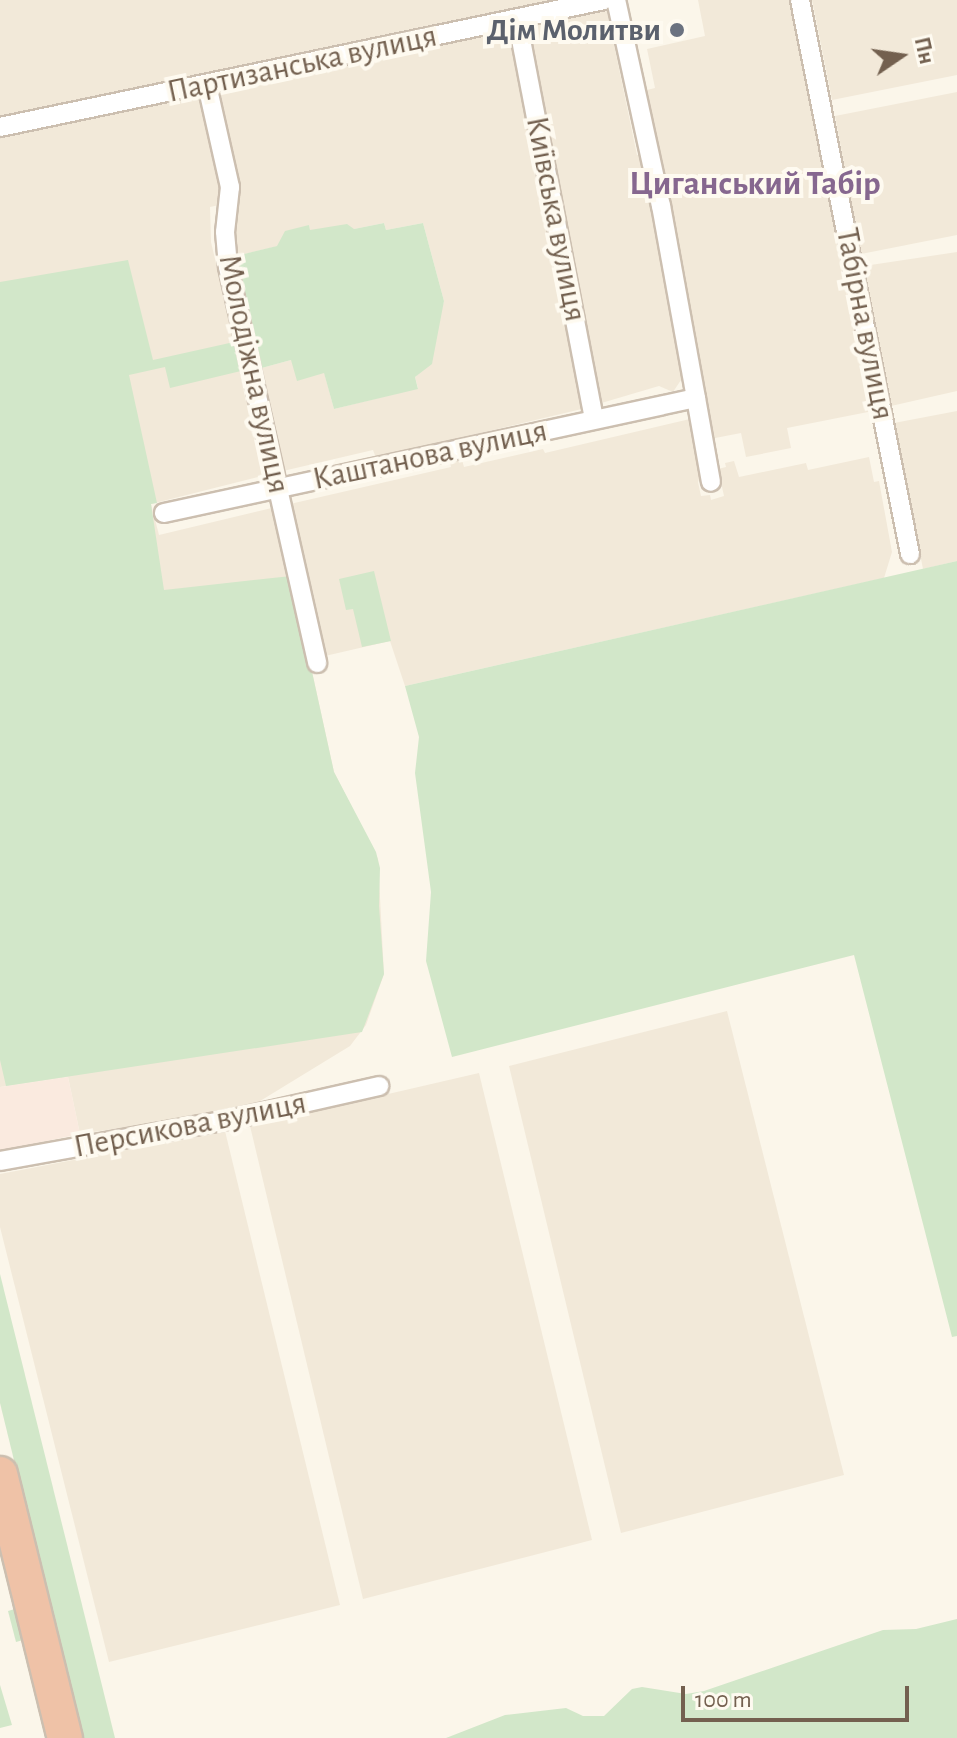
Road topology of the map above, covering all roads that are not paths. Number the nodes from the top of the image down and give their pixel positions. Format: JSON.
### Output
{"nodes":[{"id":1,"x":604,"y":0,"type":"edge"},
{"id":2,"x":616,"y":0,"type":"edge"},
{"id":3,"x":800,"y":0,"type":"edge"},
{"id":4,"x":517,"y":19,"type":"junction"},
{"id":5,"x":207,"y":85,"type":"junction"},
{"id":6,"x":0,"y":127,"type":"edge"},
{"id":7,"x":696,"y":398,"type":"junction"},
{"id":8,"x":594,"y":419,"type":"junction"},
{"id":9,"x":711,"y":482,"type":"dead end"},
{"id":10,"x":278,"y":489,"type":"junction"},
{"id":11,"x":164,"y":513,"type":"dead end"},
{"id":12,"x":910,"y":554,"type":"dead end"},
{"id":13,"x":317,"y":663,"type":"dead end"},
{"id":14,"x":379,"y":1086,"type":"dead end"},
{"id":15,"x":0,"y":1161,"type":"edge"},
{"id":16,"x":0,"y":1474,"type":"edge"},
{"id":17,"x":65,"y":1738,"type":"edge"}],
"edges":[{"from":1,"to":4,"type":"street","name":"Партизанська вулиця"},
{"from":2,"to":7,"type":"street"},
{"from":3,"to":12,"type":"street","name":"Табірна вулиця"},
{"from":4,"to":5,"type":"street","name":"Партизанська вулиця"},
{"from":4,"to":8,"type":"street","name":"Київська вулиця"},
{"from":5,"to":6,"type":"street","name":"Партизанська вулиця"},
{"from":5,"to":10,"type":"street","name":"Молодіжна вулиця"},
{"from":7,"to":8,"type":"street","name":"Каштанова вулиця"},
{"from":7,"to":9,"type":"street"},
{"from":8,"to":10,"type":"street","name":"Каштанова вулиця"},
{"from":10,"to":11,"type":"street","name":"Каштанова вулиця"},
{"from":10,"to":13,"type":"street","name":"Молодіжна вулиця"},
{"from":14,"to":15,"type":"street","name":"Персикова вулиця"},
{"from":16,"to":17,"type":"highway"}]}
